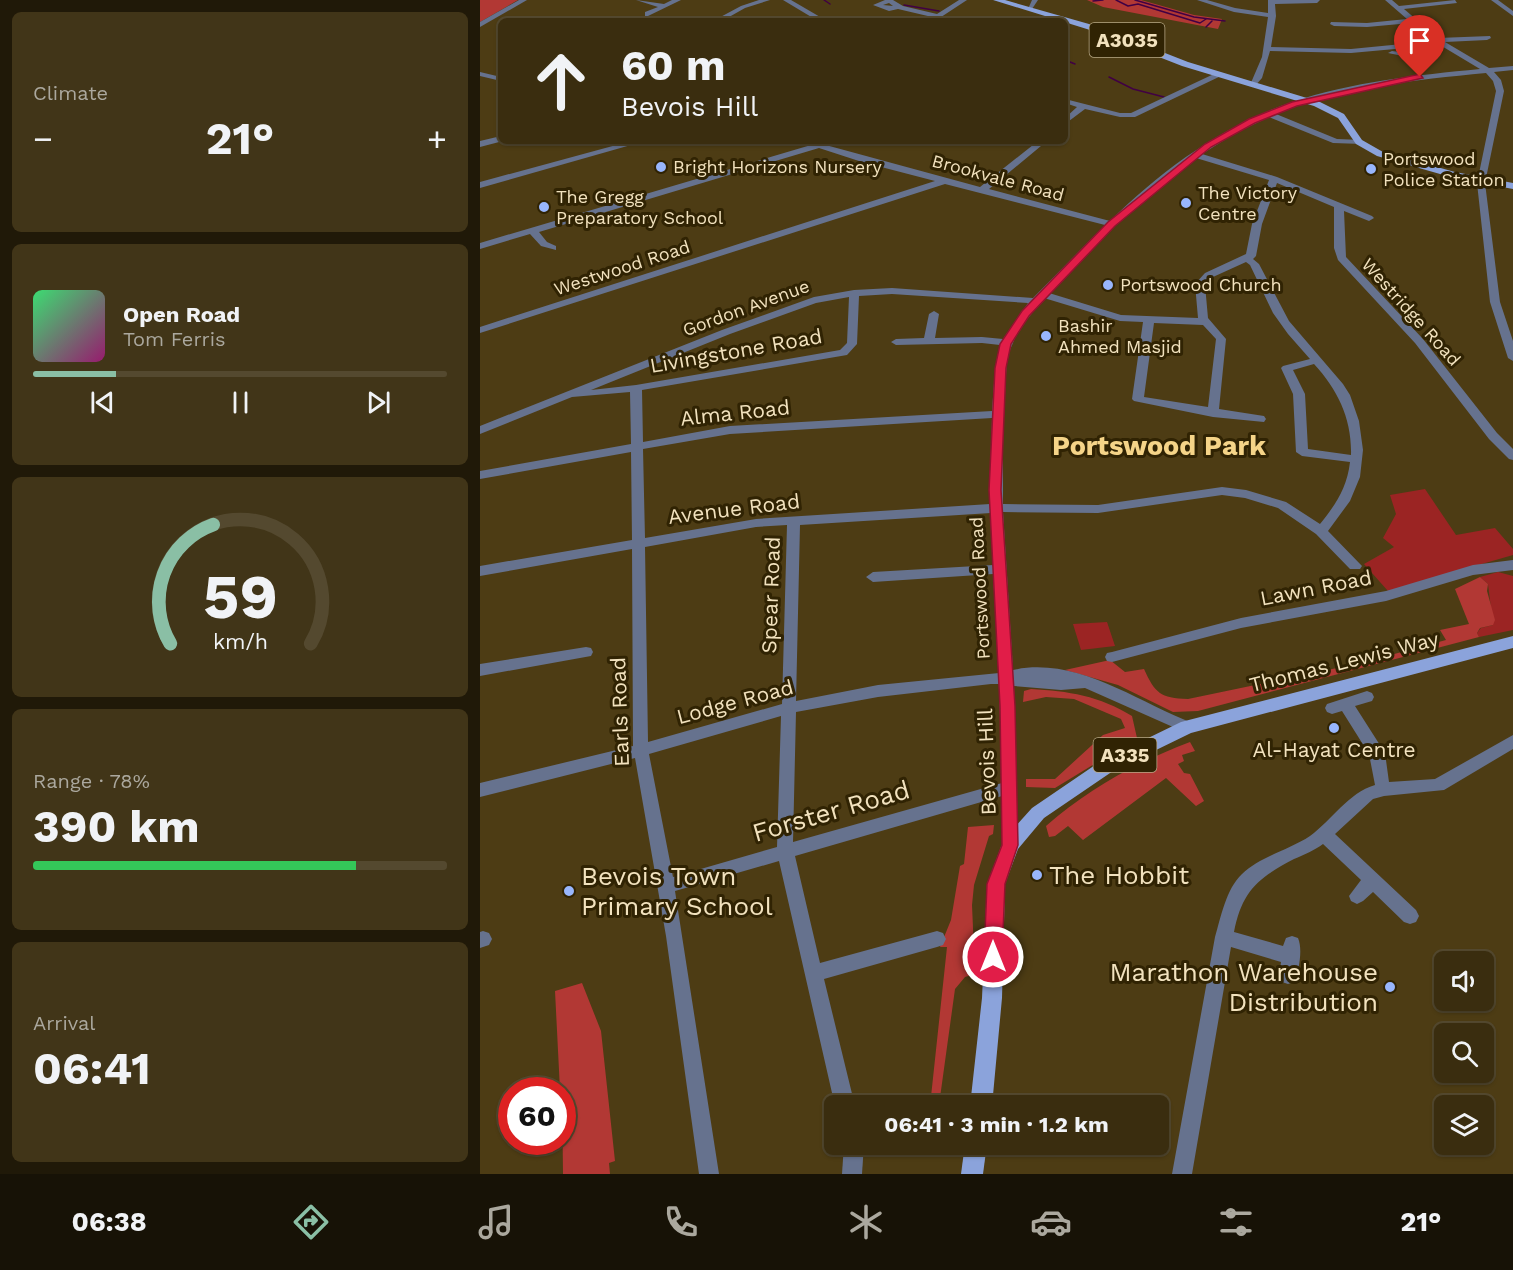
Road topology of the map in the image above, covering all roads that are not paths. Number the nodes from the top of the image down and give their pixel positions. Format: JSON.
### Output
{"nodes":[{"id":1,"x":524,"y":0,"type":"edge"},
{"id":2,"x":639,"y":0,"type":"edge"},
{"id":3,"x":678,"y":0,"type":"edge"},
{"id":4,"x":767,"y":0,"type":"edge"},
{"id":5,"x":786,"y":0,"type":"edge"},
{"id":6,"x":964,"y":0,"type":"edge"},
{"id":7,"x":997,"y":0,"type":"edge"},
{"id":8,"x":1035,"y":0,"type":"edge"},
{"id":9,"x":1200,"y":0,"type":"edge"},
{"id":10,"x":1388,"y":0,"type":"edge"},
{"id":11,"x":1494,"y":0,"type":"edge"},
{"id":12,"x":1271,"y":1,"type":"edge"},
{"id":13,"x":1312,"y":1,"type":"edge"},
{"id":14,"x":1455,"y":2,"type":"dead end"},
{"id":15,"x":664,"y":6,"type":"junction"},
{"id":16,"x":899,"y":7,"type":"dead end"},
{"id":17,"x":1030,"y":8,"type":"junction"},
{"id":18,"x":1397,"y":9,"type":"junction"},
{"id":19,"x":648,"y":14,"type":"dead end"},
{"id":20,"x":1513,"y":14,"type":"edge"},
{"id":21,"x":939,"y":16,"type":"junction"},
{"id":22,"x":1272,"y":16,"type":"junction"},
{"id":23,"x":723,"y":18,"type":"edge"},
{"id":24,"x":818,"y":18,"type":"edge"},
{"id":25,"x":935,"y":18,"type":"edge"},
{"id":26,"x":1061,"y":18,"type":"edge"},
{"id":27,"x":1068,"y":20,"type":"edge"},
{"id":28,"x":1411,"y":21,"type":"junction"},
{"id":29,"x":1334,"y":24,"type":"dead end"},
{"id":30,"x":480,"y":25,"type":"edge"},
{"id":31,"x":1487,"y":38,"type":"dead end"},
{"id":32,"x":1439,"y":42,"type":"junction"},
{"id":33,"x":1266,"y":49,"type":"junction"},
{"id":34,"x":1513,"y":68,"type":"edge"},
{"id":35,"x":1487,"y":70,"type":"junction"},
{"id":36,"x":480,"y":74,"type":"edge"},
{"id":37,"x":1219,"y":75,"type":"junction"},
{"id":38,"x":498,"y":78,"type":"edge"},
{"id":39,"x":1254,"y":85,"type":"junction"},
{"id":40,"x":1285,"y":95,"type":"junction"},
{"id":41,"x":1305,"y":101,"type":"junction"},
{"id":42,"x":1068,"y":102,"type":"edge"},
{"id":43,"x":1083,"y":106,"type":"junction"},
{"id":44,"x":1279,"y":109,"type":"junction"},
{"id":45,"x":1269,"y":114,"type":"junction"},
{"id":46,"x":1068,"y":119,"type":"edge"},
{"id":47,"x":498,"y":139,"type":"edge"},
{"id":48,"x":1359,"y":142,"type":"junction"},
{"id":49,"x":480,"y":144,"type":"edge"},
{"id":50,"x":630,"y":144,"type":"edge"},
{"id":51,"x":817,"y":144,"type":"edge"},
{"id":52,"x":1039,"y":144,"type":"edge"},
{"id":53,"x":820,"y":145,"type":"junction"},
{"id":54,"x":1196,"y":154,"type":"junction"},
{"id":55,"x":1482,"y":177,"type":"junction"},
{"id":56,"x":1274,"y":179,"type":"junction"},
{"id":57,"x":944,"y":181,"type":"junction"},
{"id":58,"x":480,"y":184,"type":"edge"},
{"id":59,"x":1513,"y":186,"type":"edge"},
{"id":60,"x":981,"y":191,"type":"junction"},
{"id":61,"x":1339,"y":206,"type":"junction"},
{"id":62,"x":1369,"y":218,"type":"dead end"},
{"id":63,"x":1112,"y":224,"type":"junction"},
{"id":64,"x":532,"y":230,"type":"junction"},
{"id":65,"x":480,"y":246,"type":"edge"},
{"id":66,"x":553,"y":248,"type":"dead end"},
{"id":67,"x":1248,"y":259,"type":"junction"},
{"id":68,"x":854,"y":292,"type":"junction"},
{"id":69,"x":1040,"y":298,"type":"junction"},
{"id":70,"x":934,"y":314,"type":"dead end"},
{"id":71,"x":1149,"y":320,"type":"junction"},
{"id":72,"x":1205,"y":322,"type":"junction"},
{"id":73,"x":480,"y":330,"type":"edge"},
{"id":74,"x":929,"y":341,"type":"junction"},
{"id":75,"x":896,"y":342,"type":"dead end"},
{"id":76,"x":1006,"y":344,"type":"junction"},
{"id":77,"x":1513,"y":358,"type":"edge"},
{"id":78,"x":1317,"y":360,"type":"junction"},
{"id":79,"x":636,"y":388,"type":"junction"},
{"id":80,"x":571,"y":393,"type":"junction"},
{"id":81,"x":1213,"y":413,"type":"junction"},
{"id":82,"x":997,"y":414,"type":"junction"},
{"id":83,"x":1260,"y":419,"type":"dead end"},
{"id":84,"x":480,"y":430,"type":"edge"},
{"id":85,"x":638,"y":446,"type":"junction"},
{"id":86,"x":1513,"y":456,"type":"edge"},
{"id":87,"x":1355,"y":459,"type":"junction"},
{"id":88,"x":480,"y":475,"type":"edge"},
{"id":89,"x":995,"y":507,"type":"junction"},
{"id":90,"x":794,"y":520,"type":"junction"},
{"id":91,"x":1321,"y":531,"type":"junction"},
{"id":92,"x":640,"y":542,"type":"junction"},
{"id":93,"x":1513,"y":565,"type":"edge"},
{"id":94,"x":1355,"y":566,"type":"dead end"},
{"id":95,"x":1000,"y":569,"type":"junction"},
{"id":96,"x":480,"y":572,"type":"edge"},
{"id":97,"x":873,"y":577,"type":"dead end"},
{"id":98,"x":1513,"y":642,"type":"edge"},
{"id":99,"x":586,"y":652,"type":"dead end"},
{"id":100,"x":1124,"y":660,"type":"dead end"},
{"id":101,"x":480,"y":670,"type":"edge"},
{"id":102,"x":1006,"y":677,"type":"junction"},
{"id":103,"x":1367,"y":697,"type":"dead end"},
{"id":104,"x":789,"y":708,"type":"junction"},
{"id":105,"x":1187,"y":727,"type":"junction"},
{"id":106,"x":1513,"y":741,"type":"edge"},
{"id":107,"x":641,"y":750,"type":"junction"},
{"id":108,"x":1010,"y":787,"type":"junction"},
{"id":109,"x":1384,"y":789,"type":"junction"},
{"id":110,"x":480,"y":790,"type":"edge"},
{"id":111,"x":1324,"y":834,"type":"junction"},
{"id":112,"x":1010,"y":845,"type":"junction"},
{"id":113,"x":785,"y":850,"type":"junction"},
{"id":114,"x":1372,"y":881,"type":"junction"},
{"id":115,"x":666,"y":886,"type":"junction"},
{"id":116,"x":1356,"y":896,"type":"dead end"},
{"id":117,"x":1410,"y":916,"type":"dead end"},
{"id":118,"x":1224,"y":937,"type":"junction"},
{"id":119,"x":937,"y":939,"type":"dead end"},
{"id":120,"x":815,"y":973,"type":"junction"},
{"id":121,"x":1288,"y":976,"type":"dead end"},
{"id":122,"x":843,"y":1095,"type":"edge"},
{"id":123,"x":982,"y":1095,"type":"edge"},
{"id":124,"x":853,"y":1155,"type":"edge"},
{"id":125,"x":975,"y":1155,"type":"edge"},
{"id":126,"x":709,"y":1174,"type":"edge"},
{"id":127,"x":852,"y":1174,"type":"edge"},
{"id":128,"x":972,"y":1174,"type":"edge"},
{"id":129,"x":1182,"y":1174,"type":"edge"}],
"edges":[{"from":1,"to":30,"type":"street"},
{"from":2,"to":15,"type":"street"},
{"from":3,"to":15,"type":"street"},
{"from":4,"to":23,"type":"street"},
{"from":5,"to":24,"type":"street"},
{"from":6,"to":21,"type":"street"},
{"from":7,"to":17,"type":"main road","number":"A3035"},
{"from":8,"to":17,"type":"street"},
{"from":9,"to":22,"type":"street"},
{"from":10,"to":18,"type":"street"},
{"from":11,"to":20,"type":"street"},
{"from":12,"to":13,"type":"street"},
{"from":12,"to":22,"type":"street"},
{"from":14,"to":18,"type":"street"},
{"from":15,"to":19,"type":"street"},
{"from":16,"to":21,"type":"street"},
{"from":17,"to":26,"type":"main road","number":"A3035"},
{"from":18,"to":28,"type":"street"},
{"from":21,"to":25,"type":"street"},
{"from":22,"to":33,"type":"street"},
{"from":27,"to":37,"type":"main road","number":"A3035"},
{"from":28,"to":29,"type":"street"},
{"from":28,"to":32,"type":"street"},
{"from":31,"to":32,"type":"street"},
{"from":32,"to":33,"type":"street"},
{"from":32,"to":35,"type":"street"},
{"from":33,"to":39,"type":"street"},
{"from":34,"to":35,"type":"street","name":"Portswood Road"},
{"from":35,"to":41,"type":"street","name":"Portswood Road"},
{"from":35,"to":55,"type":"street"},
{"from":36,"to":38,"type":"street"},
{"from":37,"to":39,"type":"main road","number":"A3035"},
{"from":37,"to":43,"type":"street"},
{"from":39,"to":40,"type":"main road","number":"A3035"},
{"from":40,"to":41,"type":"main road","number":"A3035"},
{"from":40,"to":44,"type":"street"},
{"from":41,"to":44,"type":"street","name":"Portswood Road"},
{"from":41,"to":48,"type":"main road","number":"A3035"},
{"from":42,"to":43,"type":"street"},
{"from":43,"to":46,"type":"street"},
{"from":44,"to":45,"type":"street","name":"Portswood Road"},
{"from":45,"to":48,"type":"street"},
{"from":45,"to":54,"type":"street","name":"Portswood Road"},
{"from":47,"to":49,"type":"street"},
{"from":48,"to":55,"type":"main road","number":"A3035"},
{"from":50,"to":58,"type":"street"},
{"from":51,"to":53,"type":"street","name":"Brookvale Road"},
{"from":52,"to":60,"type":"street"},
{"from":53,"to":57,"type":"street","name":"Brookvale Road"},
{"from":53,"to":64,"type":"street"},
{"from":54,"to":56,"type":"street"},
{"from":54,"to":63,"type":"street","name":"Portswood Road"},
{"from":55,"to":59,"type":"main road","number":"A3035"},
{"from":55,"to":77,"type":"street"},
{"from":56,"to":61,"type":"street"},
{"from":56,"to":67,"type":"street"},
{"from":57,"to":60,"type":"street","name":"Brookvale Road"},
{"from":57,"to":73,"type":"street","name":"Westwood Road"},
{"from":60,"to":63,"type":"street","name":"Brookvale Road"},
{"from":61,"to":62,"type":"street"},
{"from":61,"to":86,"type":"street","name":"Westridge Road"},
{"from":63,"to":69,"type":"street","name":"Portswood Road"},
{"from":64,"to":65,"type":"street"},
{"from":64,"to":66,"type":"street"},
{"from":67,"to":72,"type":"street"},
{"from":67,"to":78,"type":"street"},
{"from":68,"to":69,"type":"street","name":"Gordon Avenue"},
{"from":68,"to":79,"type":"street","name":"Livingstone Road"},
{"from":68,"to":80,"type":"street","name":"Gordon Avenue"},
{"from":69,"to":71,"type":"street","name":"Gordon Avenue"},
{"from":69,"to":76,"type":"street","name":"Portswood Road"},
{"from":70,"to":74,"type":"street"},
{"from":71,"to":72,"type":"street","name":"Gordon Avenue"},
{"from":71,"to":81,"type":"street"},
{"from":72,"to":81,"type":"street"},
{"from":74,"to":75,"type":"street"},
{"from":74,"to":76,"type":"street"},
{"from":76,"to":82,"type":"street","name":"Portswood Road"},
{"from":78,"to":87,"type":"street"},
{"from":78,"to":87,"type":"street"},
{"from":79,"to":80,"type":"street","name":"Livingstone Road"},
{"from":79,"to":85,"type":"street","name":"Earls Road"},
{"from":80,"to":84,"type":"street","name":"Gordon Avenue"},
{"from":81,"to":83,"type":"street"},
{"from":82,"to":85,"type":"street","name":"Alma Road"},
{"from":82,"to":89,"type":"street","name":"Portswood Road"},
{"from":85,"to":88,"type":"street","name":"Alma Road"},
{"from":85,"to":92,"type":"street","name":"Earls Road"},
{"from":87,"to":91,"type":"street"},
{"from":89,"to":90,"type":"street","name":"Avenue Road"},
{"from":89,"to":91,"type":"street","name":"Avenue Road"},
{"from":89,"to":95,"type":"street","name":"Portswood Road"},
{"from":90,"to":92,"type":"street","name":"Avenue Road"},
{"from":90,"to":104,"type":"street","name":"Spear Road"},
{"from":91,"to":94,"type":"street","name":"Avenue Road"},
{"from":92,"to":96,"type":"street","name":"Avenue Road"},
{"from":92,"to":107,"type":"street","name":"Earls Road"},
{"from":93,"to":100,"type":"street","name":"Lawn Road"},
{"from":95,"to":97,"type":"street"},
{"from":95,"to":102,"type":"street","name":"Portswood Road"},
{"from":98,"to":105,"type":"main road","name":"Thomas Lewis Way","number":"A335"},
{"from":99,"to":101,"type":"street"},
{"from":102,"to":104,"type":"street","name":"Lodge Road"},
{"from":102,"to":105,"type":"street"},
{"from":102,"to":108,"type":"street","name":"Bevois Hill"},
{"from":103,"to":109,"type":"street"},
{"from":104,"to":107,"type":"street","name":"Lodge Road"},
{"from":104,"to":113,"type":"street","name":"Spear Road"},
{"from":105,"to":112,"type":"main road","name":"Thomas Lewis Way","number":"A335"},
{"from":106,"to":109,"type":"street"},
{"from":107,"to":110,"type":"street","name":"Lodge Road"},
{"from":107,"to":115,"type":"street","name":"Earls Road"},
{"from":108,"to":112,"type":"street","name":"Bevois Hill"},
{"from":108,"to":113,"type":"street","name":"Forster Road"},
{"from":109,"to":111,"type":"street"},
{"from":111,"to":114,"type":"street"},
{"from":111,"to":118,"type":"street"},
{"from":112,"to":123,"type":"main road","number":"A335"},
{"from":113,"to":115,"type":"street","name":"Forster Road"},
{"from":113,"to":120,"type":"street","name":"Spear Road"},
{"from":114,"to":116,"type":"street"},
{"from":114,"to":117,"type":"street"},
{"from":115,"to":126,"type":"street","name":"Earls Road"},
{"from":118,"to":121,"type":"street"},
{"from":118,"to":129,"type":"street"},
{"from":119,"to":120,"type":"street"},
{"from":120,"to":122,"type":"street","name":"Spear Road"},
{"from":124,"to":127,"type":"street"},
{"from":125,"to":128,"type":"main road"}]}
